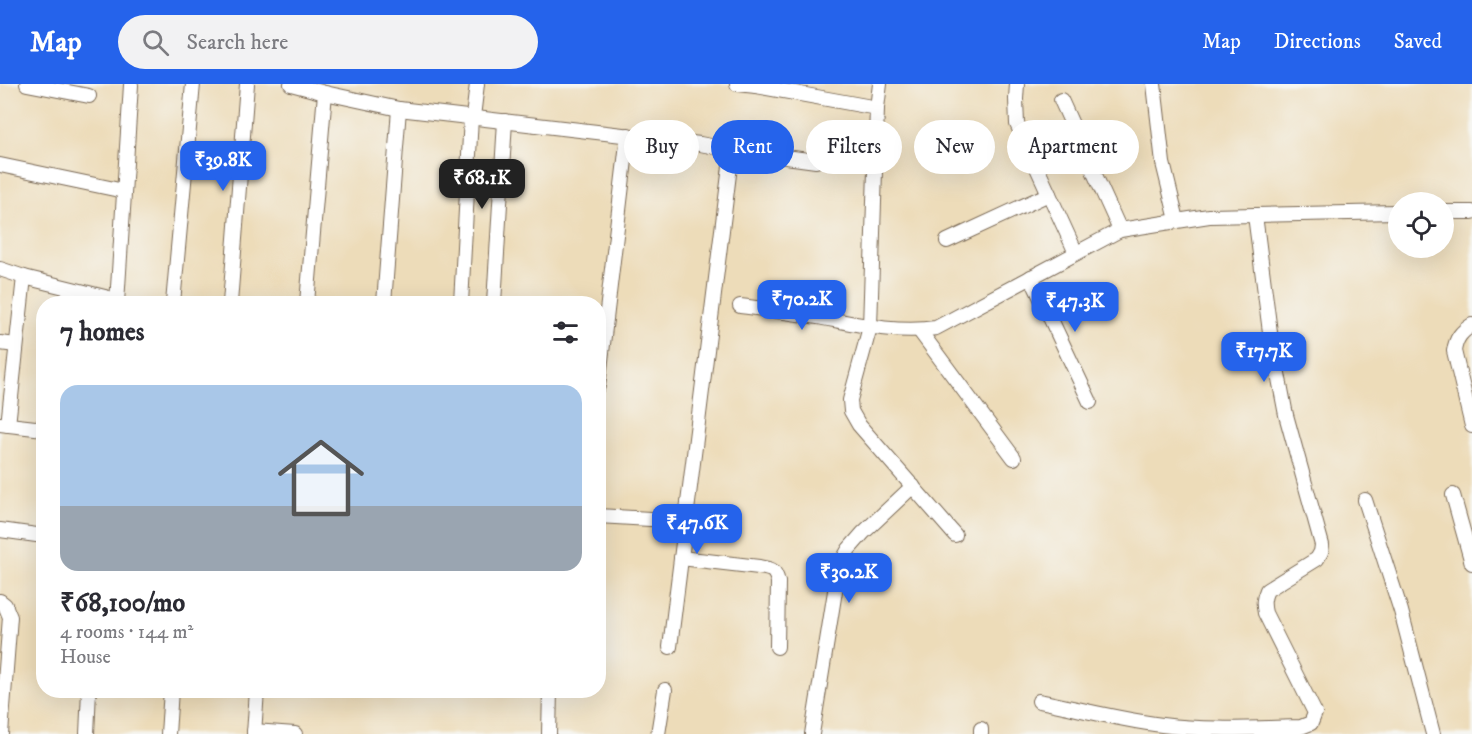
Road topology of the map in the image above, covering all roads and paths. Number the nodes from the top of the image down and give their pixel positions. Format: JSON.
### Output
{"nodes":[{"id":1,"x":27,"y":84,"type":"edge"},
{"id":2,"x":193,"y":84,"type":"edge"},
{"id":3,"x":247,"y":84,"type":"edge"},
{"id":4,"x":291,"y":84,"type":"edge"},
{"id":5,"x":477,"y":84,"type":"edge"},
{"id":6,"x":737,"y":84,"type":"edge"},
{"id":7,"x":880,"y":84,"type":"edge"},
{"id":8,"x":1017,"y":84,"type":"edge"},
{"id":9,"x":1154,"y":84,"type":"edge"},
{"id":10,"x":131,"y":85,"type":"edge"},
{"id":11,"x":756,"y":85,"type":"edge"},
{"id":12,"x":325,"y":93,"type":"junction"},
{"id":13,"x":89,"y":96,"type":"dead end"},
{"id":14,"x":1061,"y":100,"type":"dead end"},
{"id":15,"x":878,"y":108,"type":"junction"},
{"id":16,"x":399,"y":109,"type":"junction"},
{"id":17,"x":472,"y":117,"type":"junction"},
{"id":18,"x":505,"y":121,"type":"junction"},
{"id":19,"x":624,"y":135,"type":"edge"},
{"id":20,"x":0,"y":165,"type":"edge"},
{"id":21,"x":624,"y":168,"type":"edge"},
{"id":22,"x":729,"y":174,"type":"edge"},
{"id":23,"x":124,"y":191,"type":"junction"},
{"id":24,"x":1049,"y":194,"type":"junction"},
{"id":25,"x":1388,"y":212,"type":"edge"},
{"id":26,"x":1454,"y":212,"type":"edge"},
{"id":27,"x":1472,"y":212,"type":"edge"},
{"id":28,"x":1255,"y":215,"type":"junction"},
{"id":29,"x":1177,"y":220,"type":"junction"},
{"id":30,"x":1120,"y":230,"type":"junction"},
{"id":31,"x":947,"y":240,"type":"dead end"},
{"id":32,"x":1077,"y":253,"type":"junction"},
{"id":33,"x":0,"y":269,"type":"edge"},
{"id":34,"x":24,"y":277,"type":"junction"},
{"id":35,"x":1032,"y":277,"type":"junction"},
{"id":36,"x":98,"y":296,"type":"edge"},
{"id":37,"x":117,"y":296,"type":"edge"},
{"id":38,"x":174,"y":296,"type":"edge"},
{"id":39,"x":231,"y":296,"type":"edge"},
{"id":40,"x":308,"y":296,"type":"edge"},
{"id":41,"x":385,"y":296,"type":"edge"},
{"id":42,"x":461,"y":296,"type":"edge"},
{"id":43,"x":494,"y":296,"type":"edge"},
{"id":44,"x":740,"y":306,"type":"dead end"},
{"id":45,"x":606,"y":319,"type":"edge"},
{"id":46,"x":1472,"y":325,"type":"edge"},
{"id":47,"x":870,"y":327,"type":"junction"},
{"id":48,"x":919,"y":330,"type":"junction"},
{"id":49,"x":0,"y":343,"type":"edge"},
{"id":50,"x":16,"y":345,"type":"junction"},
{"id":51,"x":1090,"y":402,"type":"dead end"},
{"id":52,"x":4,"y":425,"type":"edge"},
{"id":53,"x":1472,"y":426,"type":"edge"},
{"id":54,"x":36,"y":428,"type":"edge"},
{"id":55,"x":1014,"y":458,"type":"dead end"},
{"id":56,"x":913,"y":486,"type":"junction"},
{"id":57,"x":1453,"y":495,"type":"dead end"},
{"id":58,"x":1365,"y":500,"type":"dead end"},
{"id":59,"x":606,"y":516,"type":"edge"},
{"id":60,"x":685,"y":520,"type":"junction"},
{"id":61,"x":0,"y":530,"type":"edge"},
{"id":62,"x":36,"y":535,"type":"edge"},
{"id":63,"x":956,"y":535,"type":"dead end"},
{"id":64,"x":681,"y":558,"type":"junction"},
{"id":65,"x":1472,"y":563,"type":"edge"},
{"id":66,"x":0,"y":601,"type":"edge"},
{"id":67,"x":777,"y":647,"type":"dead end"},
{"id":68,"x":670,"y":648,"type":"dead end"},
{"id":69,"x":665,"y":690,"type":"dead end"},
{"id":70,"x":89,"y":698,"type":"edge"},
{"id":71,"x":170,"y":698,"type":"edge"},
{"id":72,"x":257,"y":698,"type":"edge"},
{"id":73,"x":550,"y":698,"type":"edge"},
{"id":74,"x":1039,"y":700,"type":"dead end"},
{"id":75,"x":254,"y":732,"type":"edge"},
{"id":76,"x":1,"y":734,"type":"edge"},
{"id":77,"x":87,"y":734,"type":"edge"},
{"id":78,"x":168,"y":734,"type":"edge"},
{"id":79,"x":295,"y":734,"type":"edge"},
{"id":80,"x":549,"y":734,"type":"edge"},
{"id":81,"x":658,"y":734,"type":"edge"},
{"id":82,"x":812,"y":734,"type":"edge"},
{"id":83,"x":1433,"y":734,"type":"edge"}],
"edges":[{"from":1,"to":13,"type":"street"},
{"from":2,"to":38,"type":"street"},
{"from":3,"to":39,"type":"street"},
{"from":4,"to":12,"type":"street"},
{"from":5,"to":17,"type":"street"},
{"from":6,"to":11,"type":"street"},
{"from":7,"to":15,"type":"street"},
{"from":8,"to":24,"type":"street"},
{"from":9,"to":29,"type":"street"},
{"from":10,"to":23,"type":"street"},
{"from":11,"to":15,"type":"street"},
{"from":12,"to":16,"type":"street"},
{"from":12,"to":40,"type":"street"},
{"from":14,"to":30,"type":"street"},
{"from":15,"to":47,"type":"street"},
{"from":16,"to":17,"type":"street"},
{"from":16,"to":41,"type":"street"},
{"from":17,"to":18,"type":"street"},
{"from":17,"to":42,"type":"street"},
{"from":18,"to":19,"type":"street"},
{"from":18,"to":43,"type":"street"},
{"from":20,"to":23,"type":"street"},
{"from":21,"to":45,"type":"street"},
{"from":22,"to":60,"type":"street"},
{"from":23,"to":37,"type":"street"},
{"from":24,"to":31,"type":"street"},
{"from":24,"to":32,"type":"street"},
{"from":25,"to":28,"type":"street"},
{"from":26,"to":27,"type":"street"},
{"from":28,"to":29,"type":"street"},
{"from":28,"to":74,"type":"street"},
{"from":29,"to":30,"type":"street"},
{"from":30,"to":32,"type":"street"},
{"from":32,"to":35,"type":"street"},
{"from":33,"to":34,"type":"street"},
{"from":34,"to":36,"type":"street"},
{"from":34,"to":50,"type":"street"},
{"from":35,"to":48,"type":"street"},
{"from":35,"to":51,"type":"street"},
{"from":44,"to":47,"type":"street"},
{"from":46,"to":53,"type":"street"},
{"from":47,"to":48,"type":"street"},
{"from":47,"to":56,"type":"street"},
{"from":48,"to":55,"type":"street"},
{"from":49,"to":50,"type":"street"},
{"from":50,"to":52,"type":"street"},
{"from":52,"to":54,"type":"street"},
{"from":56,"to":63,"type":"street"},
{"from":56,"to":82,"type":"street"},
{"from":57,"to":65,"type":"street"},
{"from":58,"to":83,"type":"street"},
{"from":59,"to":60,"type":"street"},
{"from":60,"to":64,"type":"street"},
{"from":61,"to":62,"type":"street"},
{"from":64,"to":67,"type":"street"},
{"from":64,"to":68,"type":"street"},
{"from":66,"to":76,"type":"street"},
{"from":69,"to":81,"type":"street"},
{"from":70,"to":77,"type":"street"},
{"from":71,"to":78,"type":"street"},
{"from":72,"to":75,"type":"street"},
{"from":73,"to":80,"type":"street"},
{"from":75,"to":79,"type":"street"}]}
